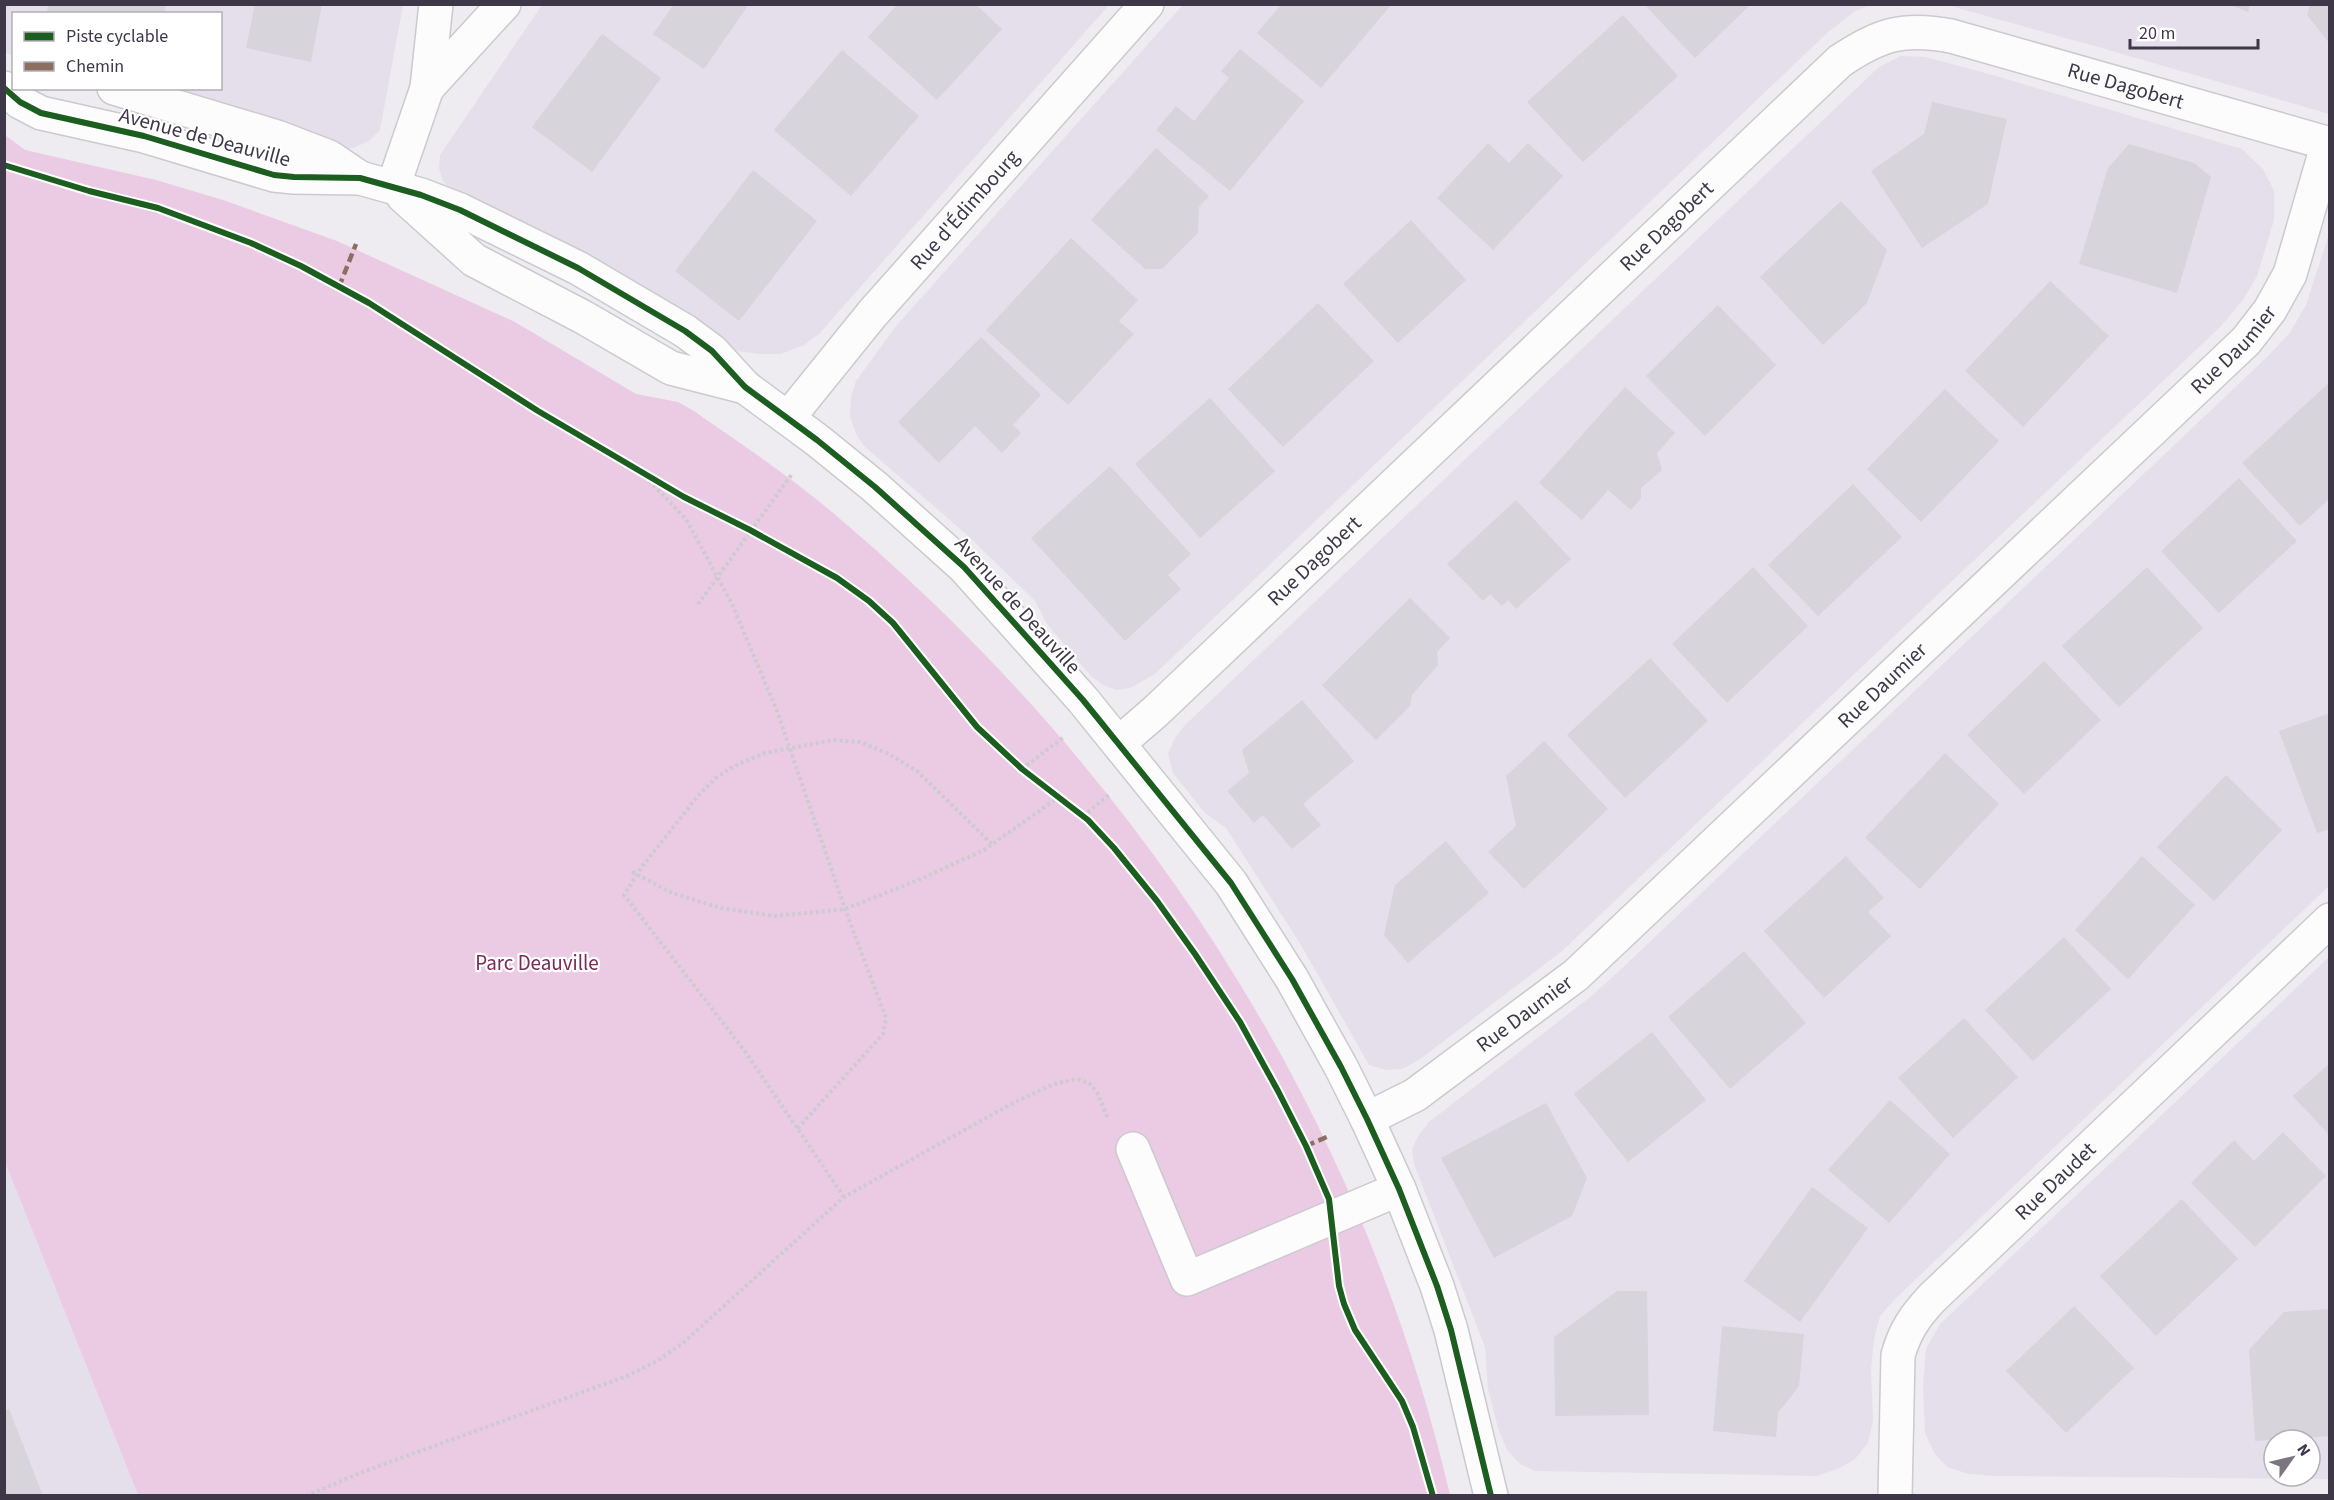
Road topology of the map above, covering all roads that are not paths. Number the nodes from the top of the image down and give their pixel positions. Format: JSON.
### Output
{"nodes":[{"id":1,"x":436,"y":4,"type":"edge"},
{"id":2,"x":504,"y":4,"type":"edge"},
{"id":3,"x":1147,"y":4,"type":"edge"},
{"id":4,"x":4,"y":88,"type":"edge"},
{"id":5,"x":427,"y":88,"type":"junction"},
{"id":6,"x":121,"y":90,"type":"edge"},
{"id":7,"x":2329,"y":144,"type":"edge"},
{"id":8,"x":360,"y":178,"type":"junction"},
{"id":9,"x":393,"y":187,"type":"junction"},
{"id":10,"x":788,"y":418,"type":"junction"},
{"id":11,"x":1119,"y":742,"type":"junction"},
{"id":12,"x":2330,"y":920,"type":"edge"},
{"id":13,"x":1367,"y":1119,"type":"junction"},
{"id":14,"x":1133,"y":1149,"type":"road end"},
{"id":15,"x":1399,"y":1189,"type":"junction"},
{"id":16,"x":1491,"y":1496,"type":"edge"},
{"id":17,"x":1894,"y":1496,"type":"edge"}],
"edges":[{"from":1,"to":5,"type":"street"},
{"from":2,"to":5,"type":"street"},
{"from":3,"to":10,"type":"street","name":"Rue d'Édimbourg"},
{"from":4,"to":8,"type":"street","name":"Avenue de Deauville"},
{"from":5,"to":9,"type":"street"},
{"from":6,"to":8,"type":"street","name":"Avenue de Deauville"},
{"from":7,"to":11,"type":"street","name":"Rue Dagobert"},
{"from":7,"to":13,"type":"street","name":"Rue Daumier"},
{"from":8,"to":9,"type":"street","name":"Avenue de Deauville"},
{"from":9,"to":10,"type":"street","name":"Avenue de Deauville"},
{"from":10,"to":11,"type":"street","name":"Avenue de Deauville"},
{"from":11,"to":13,"type":"street","name":"Avenue de Deauville"},
{"from":12,"to":17,"type":"street","name":"Rue Daudet"},
{"from":13,"to":15,"type":"street","name":"Avenue de Deauville"},
{"from":14,"to":15,"type":"street"},
{"from":15,"to":16,"type":"street","name":"Avenue de Deauville"}]}
